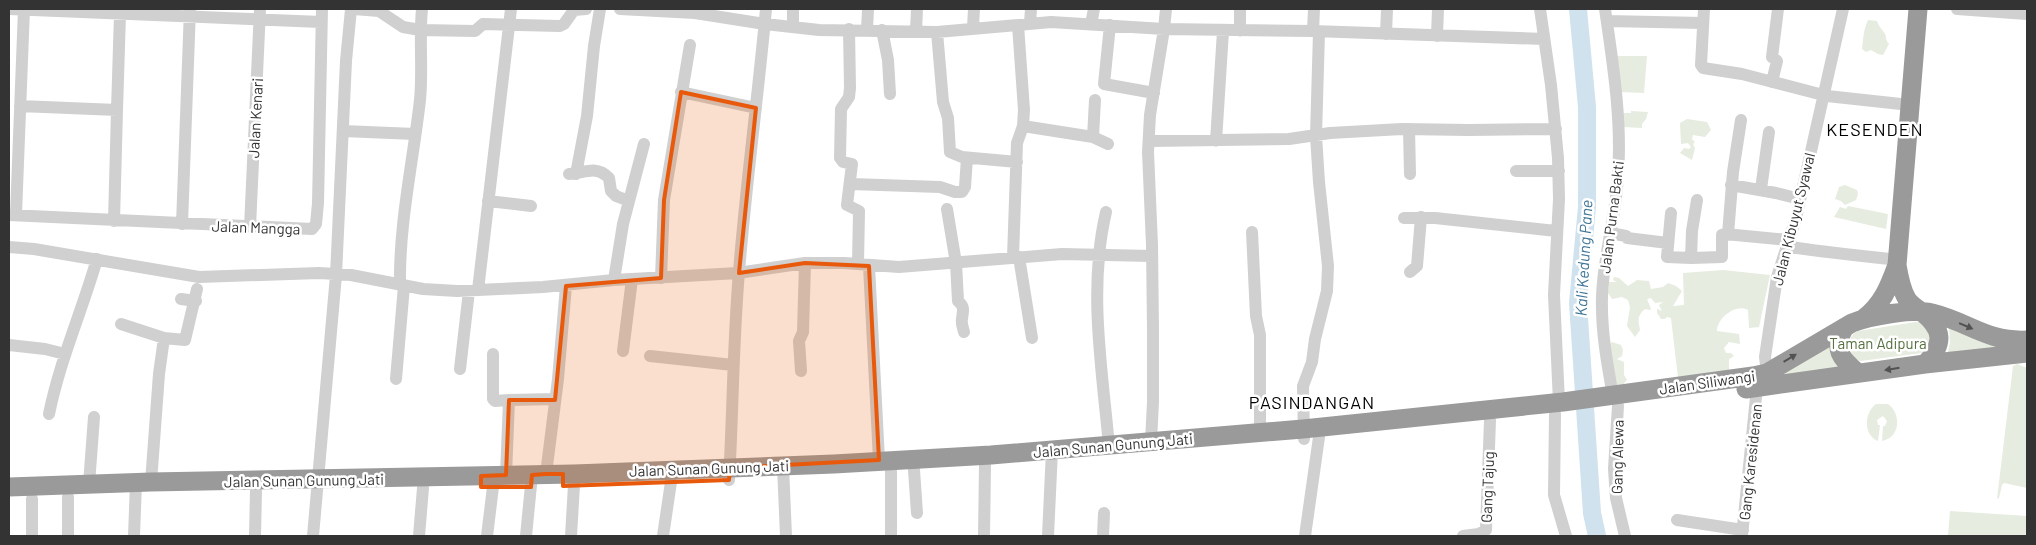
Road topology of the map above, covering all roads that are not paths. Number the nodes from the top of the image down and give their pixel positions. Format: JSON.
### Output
{"nodes":[{"id":1,"x":24,"y":9,"type":"edge"},
{"id":2,"x":322,"y":9,"type":"edge"},
{"id":3,"x":352,"y":9,"type":"edge"},
{"id":4,"x":422,"y":9,"type":"edge"},
{"id":5,"x":511,"y":9,"type":"edge"},
{"id":6,"x":566,"y":9,"type":"edge"},
{"id":7,"x":586,"y":9,"type":"edge"},
{"id":8,"x":600,"y":9,"type":"edge"},
{"id":9,"x":620,"y":9,"type":"edge"},
{"id":10,"x":766,"y":9,"type":"edge"},
{"id":11,"x":793,"y":9,"type":"edge"},
{"id":12,"x":868,"y":9,"type":"edge"},
{"id":13,"x":916,"y":9,"type":"edge"},
{"id":14,"x":974,"y":9,"type":"edge"},
{"id":15,"x":1031,"y":9,"type":"edge"},
{"id":16,"x":1094,"y":9,"type":"edge"},
{"id":17,"x":1166,"y":9,"type":"edge"},
{"id":18,"x":1240,"y":9,"type":"edge"},
{"id":19,"x":1314,"y":9,"type":"edge"},
{"id":20,"x":1387,"y":9,"type":"edge"},
{"id":21,"x":1438,"y":9,"type":"edge"},
{"id":22,"x":1540,"y":9,"type":"edge"},
{"id":23,"x":1704,"y":9,"type":"edge"},
{"id":24,"x":1778,"y":9,"type":"edge"},
{"id":25,"x":1843,"y":9,"type":"edge"},
{"id":26,"x":1918,"y":9,"type":"edge"},
{"id":27,"x":1957,"y":9,"type":"edge"},
{"id":28,"x":9,"y":10,"type":"edge"},
{"id":29,"x":703,"y":11,"type":"edge"},
{"id":30,"x":122,"y":12,"type":"edge"},
{"id":31,"x":190,"y":13,"type":"edge"},
{"id":32,"x":260,"y":14,"type":"edge"},
{"id":33,"x":2027,"y":14,"type":"edge"},
{"id":34,"x":1606,"y":15,"type":"edge"},
{"id":35,"x":321,"y":22,"type":"junction"},
{"id":36,"x":1703,"y":23,"type":"junction"},
{"id":37,"x":564,"y":24,"type":"junction"},
{"id":38,"x":765,"y":24,"type":"junction"},
{"id":39,"x":1024,"y":24,"type":"junction"},
{"id":40,"x":1091,"y":24,"type":"junction"},
{"id":41,"x":510,"y":25,"type":"junction"},
{"id":42,"x":1110,"y":26,"type":"junction"},
{"id":43,"x":793,"y":27,"type":"junction"},
{"id":44,"x":973,"y":28,"type":"junction"},
{"id":45,"x":849,"y":29,"type":"junction"},
{"id":46,"x":1164,"y":29,"type":"junction"},
{"id":47,"x":420,"y":30,"type":"junction"},
{"id":48,"x":867,"y":30,"type":"junction"},
{"id":49,"x":882,"y":30,"type":"junction"},
{"id":50,"x":916,"y":31,"type":"junction"},
{"id":51,"x":1223,"y":31,"type":"junction"},
{"id":52,"x":1240,"y":31,"type":"junction"},
{"id":53,"x":1316,"y":31,"type":"junction"},
{"id":54,"x":937,"y":32,"type":"junction"},
{"id":55,"x":1386,"y":34,"type":"junction"},
{"id":56,"x":1437,"y":36,"type":"junction"},
{"id":57,"x":1544,"y":39,"type":"junction"},
{"id":58,"x":690,"y":44,"type":"dead end"},
{"id":59,"x":1772,"y":82,"type":"junction"},
{"id":60,"x":681,"y":92,"type":"junction"},
{"id":61,"x":1154,"y":93,"type":"junction"},
{"id":62,"x":890,"y":94,"type":"dead end"},
{"id":63,"x":1824,"y":95,"type":"junction"},
{"id":64,"x":1095,"y":100,"type":"dead end"},
{"id":65,"x":20,"y":106,"type":"junction"},
{"id":66,"x":1910,"y":106,"type":"junction"},
{"id":67,"x":756,"y":108,"type":"junction"},
{"id":68,"x":117,"y":110,"type":"junction"},
{"id":69,"x":1741,"y":120,"type":"dead end"},
{"id":70,"x":1023,"y":126,"type":"junction"},
{"id":71,"x":1410,"y":129,"type":"junction"},
{"id":72,"x":1556,"y":129,"type":"junction"},
{"id":73,"x":343,"y":131,"type":"junction"},
{"id":74,"x":1769,"y":132,"type":"dead end"},
{"id":75,"x":415,"y":134,"type":"junction"},
{"id":76,"x":1316,"y":136,"type":"junction"},
{"id":77,"x":1093,"y":137,"type":"junction"},
{"id":78,"x":1149,"y":141,"type":"junction"},
{"id":79,"x":1216,"y":141,"type":"junction"},
{"id":80,"x":644,"y":144,"type":"dead end"},
{"id":81,"x":1108,"y":144,"type":"dead end"},
{"id":82,"x":967,"y":158,"type":"junction"},
{"id":83,"x":1016,"y":162,"type":"junction"},
{"id":84,"x":1516,"y":171,"type":"dead end"},
{"id":85,"x":1559,"y":171,"type":"junction"},
{"id":86,"x":1410,"y":174,"type":"dead end"},
{"id":87,"x":851,"y":184,"type":"junction"},
{"id":88,"x":1731,"y":185,"type":"junction"},
{"id":89,"x":1761,"y":190,"type":"junction"},
{"id":90,"x":1697,"y":200,"type":"dead end"},
{"id":91,"x":1800,"y":200,"type":"junction"},
{"id":92,"x":488,"y":201,"type":"junction"},
{"id":93,"x":629,"y":201,"type":"junction"},
{"id":94,"x":531,"y":206,"type":"dead end"},
{"id":95,"x":947,"y":209,"type":"dead end"},
{"id":96,"x":1106,"y":212,"type":"dead end"},
{"id":97,"x":1671,"y":212,"type":"dead end"},
{"id":98,"x":13,"y":214,"type":"edge"},
{"id":99,"x":1404,"y":218,"type":"dead end"},
{"id":100,"x":1421,"y":218,"type":"junction"},
{"id":101,"x":114,"y":221,"type":"junction"},
{"id":102,"x":182,"y":224,"type":"junction"},
{"id":103,"x":250,"y":227,"type":"junction"},
{"id":104,"x":1670,"y":228,"type":"junction"},
{"id":105,"x":1692,"y":230,"type":"junction"},
{"id":106,"x":1556,"y":231,"type":"junction"},
{"id":107,"x":1252,"y":232,"type":"dead end"},
{"id":108,"x":1610,"y":233,"type":"junction"},
{"id":109,"x":1728,"y":234,"type":"junction"},
{"id":110,"x":1668,"y":242,"type":"junction"},
{"id":111,"x":1788,"y":243,"type":"junction"},
{"id":112,"x":9,"y":246,"type":"edge"},
{"id":113,"x":1099,"y":254,"type":"junction"},
{"id":114,"x":1152,"y":256,"type":"junction"},
{"id":115,"x":1016,"y":257,"type":"junction"},
{"id":116,"x":1691,"y":258,"type":"junction"},
{"id":117,"x":97,"y":259,"type":"junction"},
{"id":118,"x":956,"y":263,"type":"junction"},
{"id":119,"x":1898,"y":263,"type":"junction"},
{"id":120,"x":805,"y":264,"type":"junction"},
{"id":121,"x":864,"y":265,"type":"junction"},
{"id":122,"x":1410,"y":272,"type":"dead end"},
{"id":123,"x":739,"y":273,"type":"junction"},
{"id":124,"x":336,"y":275,"type":"junction"},
{"id":125,"x":661,"y":278,"type":"junction"},
{"id":126,"x":632,"y":279,"type":"junction"},
{"id":127,"x":614,"y":280,"type":"junction"},
{"id":128,"x":402,"y":286,"type":"junction"},
{"id":129,"x":566,"y":286,"type":"junction"},
{"id":130,"x":473,"y":291,"type":"junction"},
{"id":131,"x":181,"y":299,"type":"dead end"},
{"id":132,"x":1920,"y":311,"type":"junction"},
{"id":133,"x":1863,"y":319,"type":"junction"},
{"id":134,"x":121,"y":324,"type":"dead end"},
{"id":135,"x":1844,"y":327,"type":"junction"},
{"id":136,"x":964,"y":332,"type":"dead end"},
{"id":137,"x":164,"y":338,"type":"junction"},
{"id":138,"x":1032,"y":338,"type":"dead end"},
{"id":139,"x":2027,"y":340,"type":"edge"},
{"id":140,"x":9,"y":345,"type":"edge"},
{"id":141,"x":622,"y":351,"type":"dead end"},
{"id":142,"x":2027,"y":353,"type":"edge"},
{"id":143,"x":65,"y":354,"type":"junction"},
{"id":144,"x":493,"y":354,"type":"dead end"},
{"id":145,"x":650,"y":356,"type":"dead end"},
{"id":146,"x":1926,"y":364,"type":"junction"},
{"id":147,"x":733,"y":365,"type":"junction"},
{"id":148,"x":460,"y":369,"type":"dead end"},
{"id":149,"x":801,"y":371,"type":"dead end"},
{"id":150,"x":1858,"y":373,"type":"junction"},
{"id":151,"x":396,"y":379,"type":"dead end"},
{"id":152,"x":1762,"y":380,"type":"junction"},
{"id":153,"x":555,"y":399,"type":"junction"},
{"id":154,"x":509,"y":400,"type":"junction"},
{"id":155,"x":1612,"y":401,"type":"junction"},
{"id":156,"x":1560,"y":408,"type":"junction"},
{"id":157,"x":49,"y":414,"type":"dead end"},
{"id":158,"x":94,"y":417,"type":"dead end"},
{"id":159,"x":1463,"y":418,"type":"junction"},
{"id":160,"x":1490,"y":420,"type":"junction"},
{"id":161,"x":1260,"y":432,"type":"junction"},
{"id":162,"x":1309,"y":435,"type":"junction"},
{"id":163,"x":1151,"y":441,"type":"junction"},
{"id":164,"x":1109,"y":446,"type":"junction"},
{"id":165,"x":1052,"y":455,"type":"junction"},
{"id":166,"x":961,"y":462,"type":"junction"},
{"id":167,"x":989,"y":462,"type":"junction"},
{"id":168,"x":885,"y":466,"type":"junction"},
{"id":169,"x":914,"y":470,"type":"junction"},
{"id":170,"x":783,"y":472,"type":"junction"},
{"id":171,"x":738,"y":474,"type":"junction"},
{"id":172,"x":621,"y":477,"type":"junction"},
{"id":173,"x":551,"y":480,"type":"junction"},
{"id":174,"x":490,"y":481,"type":"junction"},
{"id":175,"x":671,"y":482,"type":"junction"},
{"id":176,"x":89,"y":484,"type":"junction"},
{"id":177,"x":141,"y":486,"type":"junction"},
{"id":178,"x":318,"y":486,"type":"junction"},
{"id":179,"x":9,"y":487,"type":"edge"},
{"id":180,"x":214,"y":487,"type":"junction"},
{"id":181,"x":423,"y":488,"type":"junction"},
{"id":182,"x":256,"y":491,"type":"junction"},
{"id":183,"x":68,"y":498,"type":"junction"},
{"id":184,"x":32,"y":499,"type":"junction"},
{"id":185,"x":9,"y":500,"type":"edge"},
{"id":186,"x":917,"y":513,"type":"dead end"},
{"id":187,"x":1104,"y":513,"type":"dead end"},
{"id":188,"x":1677,"y":520,"type":"dead end"},
{"id":189,"x":1562,"y":532,"type":"edge"},
{"id":190,"x":1743,"y":533,"type":"edge"},
{"id":191,"x":32,"y":536,"type":"edge"},
{"id":192,"x":68,"y":536,"type":"edge"},
{"id":193,"x":134,"y":536,"type":"edge"},
{"id":194,"x":255,"y":536,"type":"edge"},
{"id":195,"x":314,"y":536,"type":"edge"},
{"id":196,"x":419,"y":536,"type":"edge"},
{"id":197,"x":487,"y":536,"type":"edge"},
{"id":198,"x":526,"y":536,"type":"edge"},
{"id":199,"x":571,"y":536,"type":"edge"},
{"id":200,"x":663,"y":536,"type":"edge"},
{"id":201,"x":786,"y":536,"type":"edge"},
{"id":202,"x":891,"y":536,"type":"edge"},
{"id":203,"x":984,"y":536,"type":"edge"},
{"id":204,"x":1048,"y":536,"type":"edge"},
{"id":205,"x":1103,"y":536,"type":"edge"},
{"id":206,"x":1304,"y":536,"type":"edge"},
{"id":207,"x":1463,"y":536,"type":"edge"},
{"id":208,"x":1625,"y":536,"type":"edge"}],
"edges":[{"from":1,"to":28,"type":"street"},
{"from":1,"to":30,"type":"street"},
{"from":1,"to":65,"type":"street"},
{"from":2,"to":35,"type":"street","name":"Jalan Mangga"},
{"from":3,"to":47,"type":"street"},
{"from":3,"to":73,"type":"street"},
{"from":4,"to":47,"type":"street"},
{"from":5,"to":41,"type":"street"},
{"from":6,"to":37,"type":"street"},
{"from":7,"to":37,"type":"street"},
{"from":8,"to":93,"type":"street"},
{"from":9,"to":29,"type":"street"},
{"from":10,"to":38,"type":"street"},
{"from":11,"to":43,"type":"street"},
{"from":12,"to":48,"type":"street"},
{"from":13,"to":50,"type":"street"},
{"from":14,"to":44,"type":"street"},
{"from":15,"to":39,"type":"street"},
{"from":16,"to":40,"type":"street"},
{"from":17,"to":46,"type":"street"},
{"from":18,"to":52,"type":"street"},
{"from":19,"to":53,"type":"street"},
{"from":20,"to":55,"type":"street"},
{"from":21,"to":56,"type":"street"},
{"from":22,"to":57,"type":"street"},
{"from":23,"to":36,"type":"street"},
{"from":24,"to":59,"type":"street"},
{"from":25,"to":63,"type":"street","name":"Jalan Kibuyut Syawal"},
{"from":26,"to":66,"type":"highway"},
{"from":27,"to":33,"type":"street"},
{"from":29,"to":38,"type":"street"},
{"from":30,"to":31,"type":"street"},
{"from":30,"to":68,"type":"street"},
{"from":31,"to":32,"type":"street"},
{"from":31,"to":102,"type":"street"},
{"from":32,"to":35,"type":"street"},
{"from":32,"to":103,"type":"street","name":"Jalan Kenari"},
{"from":34,"to":36,"type":"street"},
{"from":34,"to":108,"type":"street","name":"Jalan Purna Bakti"},
{"from":35,"to":103,"type":"street","name":"Jalan Mangga"},
{"from":36,"to":59,"type":"street"},
{"from":37,"to":41,"type":"street"},
{"from":38,"to":43,"type":"street"},
{"from":38,"to":67,"type":"street"},
{"from":39,"to":40,"type":"street"},
{"from":39,"to":44,"type":"street"},
{"from":39,"to":70,"type":"street"},
{"from":40,"to":42,"type":"street"},
{"from":41,"to":47,"type":"street"},
{"from":41,"to":92,"type":"street"},
{"from":42,"to":46,"type":"street"},
{"from":42,"to":61,"type":"street"},
{"from":43,"to":45,"type":"street"},
{"from":44,"to":54,"type":"street"},
{"from":45,"to":48,"type":"street"},
{"from":45,"to":87,"type":"street"},
{"from":46,"to":51,"type":"street"},
{"from":46,"to":61,"type":"street"},
{"from":47,"to":75,"type":"street"},
{"from":48,"to":49,"type":"street"},
{"from":49,"to":50,"type":"street"},
{"from":49,"to":62,"type":"street"},
{"from":50,"to":54,"type":"street"},
{"from":51,"to":52,"type":"street"},
{"from":51,"to":79,"type":"street"},
{"from":52,"to":53,"type":"street"},
{"from":53,"to":55,"type":"street"},
{"from":53,"to":76,"type":"street"},
{"from":54,"to":82,"type":"street"},
{"from":55,"to":56,"type":"street"},
{"from":56,"to":57,"type":"street"},
{"from":57,"to":72,"type":"street"},
{"from":58,"to":60,"type":"street"},
{"from":59,"to":63,"type":"street"},
{"from":60,"to":67,"type":"street"},
{"from":60,"to":125,"type":"street"},
{"from":61,"to":78,"type":"street"},
{"from":63,"to":66,"type":"street"},
{"from":63,"to":91,"type":"street","name":"Jalan Kibuyut Syawal"},
{"from":64,"to":77,"type":"street"},
{"from":65,"to":68,"type":"street"},
{"from":65,"to":98,"type":"street"},
{"from":66,"to":119,"type":"highway"},
{"from":67,"to":123,"type":"street"},
{"from":68,"to":101,"type":"street"},
{"from":69,"to":88,"type":"street"},
{"from":70,"to":77,"type":"street"},
{"from":70,"to":83,"type":"street"},
{"from":71,"to":72,"type":"street"},
{"from":71,"to":76,"type":"street"},
{"from":71,"to":86,"type":"street"},
{"from":72,"to":85,"type":"street"},
{"from":73,"to":75,"type":"street"},
{"from":73,"to":124,"type":"street"},
{"from":74,"to":89,"type":"street"},
{"from":75,"to":128,"type":"street"},
{"from":76,"to":79,"type":"street"},
{"from":76,"to":162,"type":"street"},
{"from":77,"to":81,"type":"street"},
{"from":78,"to":79,"type":"street"},
{"from":78,"to":114,"type":"street"},
{"from":80,"to":93,"type":"street"},
{"from":82,"to":83,"type":"street"},
{"from":82,"to":87,"type":"street"},
{"from":83,"to":115,"type":"street"},
{"from":84,"to":85,"type":"street"},
{"from":85,"to":106,"type":"street"},
{"from":87,"to":121,"type":"street"},
{"from":88,"to":89,"type":"street"},
{"from":88,"to":109,"type":"street"},
{"from":89,"to":91,"type":"street"},
{"from":90,"to":105,"type":"street"},
{"from":91,"to":111,"type":"street","name":"Jalan Kibuyut Syawal"},
{"from":92,"to":94,"type":"street"},
{"from":92,"to":130,"type":"street"},
{"from":93,"to":127,"type":"street"},
{"from":95,"to":118,"type":"street"},
{"from":96,"to":113,"type":"street"},
{"from":97,"to":104,"type":"street"},
{"from":98,"to":101,"type":"street","name":"Jalan Mangga"},
{"from":99,"to":100,"type":"street"},
{"from":100,"to":106,"type":"street"},
{"from":100,"to":122,"type":"street"},
{"from":101,"to":102,"type":"street","name":"Jalan Mangga"},
{"from":102,"to":103,"type":"street","name":"Jalan Mangga"},
{"from":104,"to":105,"type":"street"},
{"from":104,"to":110,"type":"street"},
{"from":105,"to":116,"type":"street"},
{"from":106,"to":156,"type":"street"},
{"from":107,"to":161,"type":"street"},
{"from":108,"to":110,"type":"street"},
{"from":108,"to":155,"type":"street","name":"Jalan Purna Bakti"},
{"from":109,"to":111,"type":"street"},
{"from":109,"to":116,"type":"street"},
{"from":110,"to":116,"type":"street"},
{"from":111,"to":119,"type":"street"},
{"from":111,"to":152,"type":"street","name":"Jalan Kibuyut Syawal"},
{"from":112,"to":117,"type":"street"},
{"from":113,"to":114,"type":"street"},
{"from":113,"to":115,"type":"street"},
{"from":113,"to":164,"type":"street"},
{"from":114,"to":163,"type":"street"},
{"from":115,"to":118,"type":"street"},
{"from":115,"to":138,"type":"street"},
{"from":117,"to":124,"type":"street"},
{"from":117,"to":143,"type":"street"},
{"from":118,"to":121,"type":"street"},
{"from":118,"to":136,"type":"street"},
{"from":119,"to":132,"type":"highway"},
{"from":119,"to":133,"type":"highway"},
{"from":120,"to":121,"type":"street"},
{"from":120,"to":123,"type":"street"},
{"from":120,"to":149,"type":"street"},
{"from":121,"to":168,"type":"street"},
{"from":123,"to":125,"type":"street"},
{"from":123,"to":147,"type":"street"},
{"from":124,"to":128,"type":"street"},
{"from":124,"to":178,"type":"street"},
{"from":125,"to":126,"type":"street"},
{"from":126,"to":127,"type":"street"},
{"from":126,"to":141,"type":"street"},
{"from":127,"to":129,"type":"street"},
{"from":128,"to":130,"type":"street"},
{"from":128,"to":151,"type":"street"},
{"from":129,"to":130,"type":"street"},
{"from":129,"to":153,"type":"street"},
{"from":130,"to":148,"type":"street"},
{"from":131,"to":137,"type":"street"},
{"from":132,"to":133,"type":"highway","name":"Jalan Siliwangi"},
{"from":132,"to":139,"type":"highway","name":"Jalan Siliwangi","one_way":true},
{"from":132,"to":146,"type":"highway"},
{"from":133,"to":135,"type":"highway","name":"Jalan Siliwangi"},
{"from":134,"to":137,"type":"street"},
{"from":135,"to":150,"type":"highway"},
{"from":152,"to":135,"type":"highway","name":"Jalan Siliwangi","one_way":true},
{"from":137,"to":177,"type":"street"},
{"from":140,"to":143,"type":"street"},
{"from":142,"to":146,"type":"highway","name":"Jalan Siliwangi"},
{"from":143,"to":157,"type":"street"},
{"from":144,"to":154,"type":"street"},
{"from":145,"to":147,"type":"street"},
{"from":146,"to":150,"type":"highway","name":"Jalan Siliwangi","one_way":true},
{"from":147,"to":171,"type":"street"},
{"from":150,"to":152,"type":"highway","name":"Jalan Siliwangi"},
{"from":152,"to":155,"type":"highway","name":"Jalan Siliwangi"},
{"from":152,"to":190,"type":"street","name":"Gang Karesidenan"},
{"from":153,"to":154,"type":"street"},
{"from":153,"to":173,"type":"street"},
{"from":154,"to":174,"type":"street"},
{"from":155,"to":156,"type":"highway","name":"Jalan Siliwangi"},
{"from":155,"to":208,"type":"street","name":"Gang Alewa"},
{"from":156,"to":159,"type":"highway"},
{"from":156,"to":160,"type":"highway"},
{"from":156,"to":189,"type":"street"},
{"from":158,"to":176,"type":"street"},
{"from":159,"to":160,"type":"highway"},
{"from":159,"to":162,"type":"highway"},
{"from":160,"to":207,"type":"street","name":"Gang Tajug"},
{"from":161,"to":162,"type":"highway","name":"Jalan Sunan Gunung Jati"},
{"from":161,"to":163,"type":"highway","name":"Jalan Sunan Gunung Jati"},
{"from":162,"to":165,"type":"highway"},
{"from":162,"to":206,"type":"street"},
{"from":163,"to":164,"type":"highway","name":"Jalan Sunan Gunung Jati"},
{"from":164,"to":165,"type":"highway","name":"Jalan Sunan Gunung Jati"},
{"from":165,"to":167,"type":"highway"},
{"from":165,"to":204,"type":"street"},
{"from":166,"to":167,"type":"highway"},
{"from":166,"to":168,"type":"highway"},
{"from":166,"to":169,"type":"highway"},
{"from":167,"to":203,"type":"street"},
{"from":168,"to":169,"type":"highway"},
{"from":168,"to":170,"type":"highway"},
{"from":168,"to":202,"type":"street"},
{"from":169,"to":186,"type":"street"},
{"from":170,"to":171,"type":"highway"},
{"from":170,"to":201,"type":"street"},
{"from":171,"to":172,"type":"highway","name":"Jalan Sunan Gunung Jati"},
{"from":171,"to":175,"type":"highway"},
{"from":172,"to":173,"type":"highway"},
{"from":172,"to":175,"type":"highway"},
{"from":173,"to":174,"type":"highway"},
{"from":173,"to":198,"type":"street"},
{"from":173,"to":199,"type":"street"},
{"from":174,"to":178,"type":"highway","name":"Jalan Sunan Gunung Jati"},
{"from":174,"to":181,"type":"highway"},
{"from":174,"to":197,"type":"street"},
{"from":175,"to":200,"type":"street"},
{"from":176,"to":177,"type":"highway"},
{"from":176,"to":179,"type":"highway"},
{"from":177,"to":180,"type":"highway"},
{"from":177,"to":183,"type":"highway"},
{"from":177,"to":193,"type":"street"},
{"from":178,"to":180,"type":"highway","name":"Jalan Sunan Gunung Jati"},
{"from":178,"to":181,"type":"highway"},
{"from":178,"to":182,"type":"highway"},
{"from":178,"to":195,"type":"street"},
{"from":180,"to":182,"type":"highway"},
{"from":181,"to":196,"type":"street"},
{"from":182,"to":194,"type":"street"},
{"from":183,"to":184,"type":"highway"},
{"from":183,"to":192,"type":"street"},
{"from":184,"to":185,"type":"highway"},
{"from":184,"to":191,"type":"street"},
{"from":187,"to":205,"type":"street"},
{"from":188,"to":190,"type":"street"}]}
